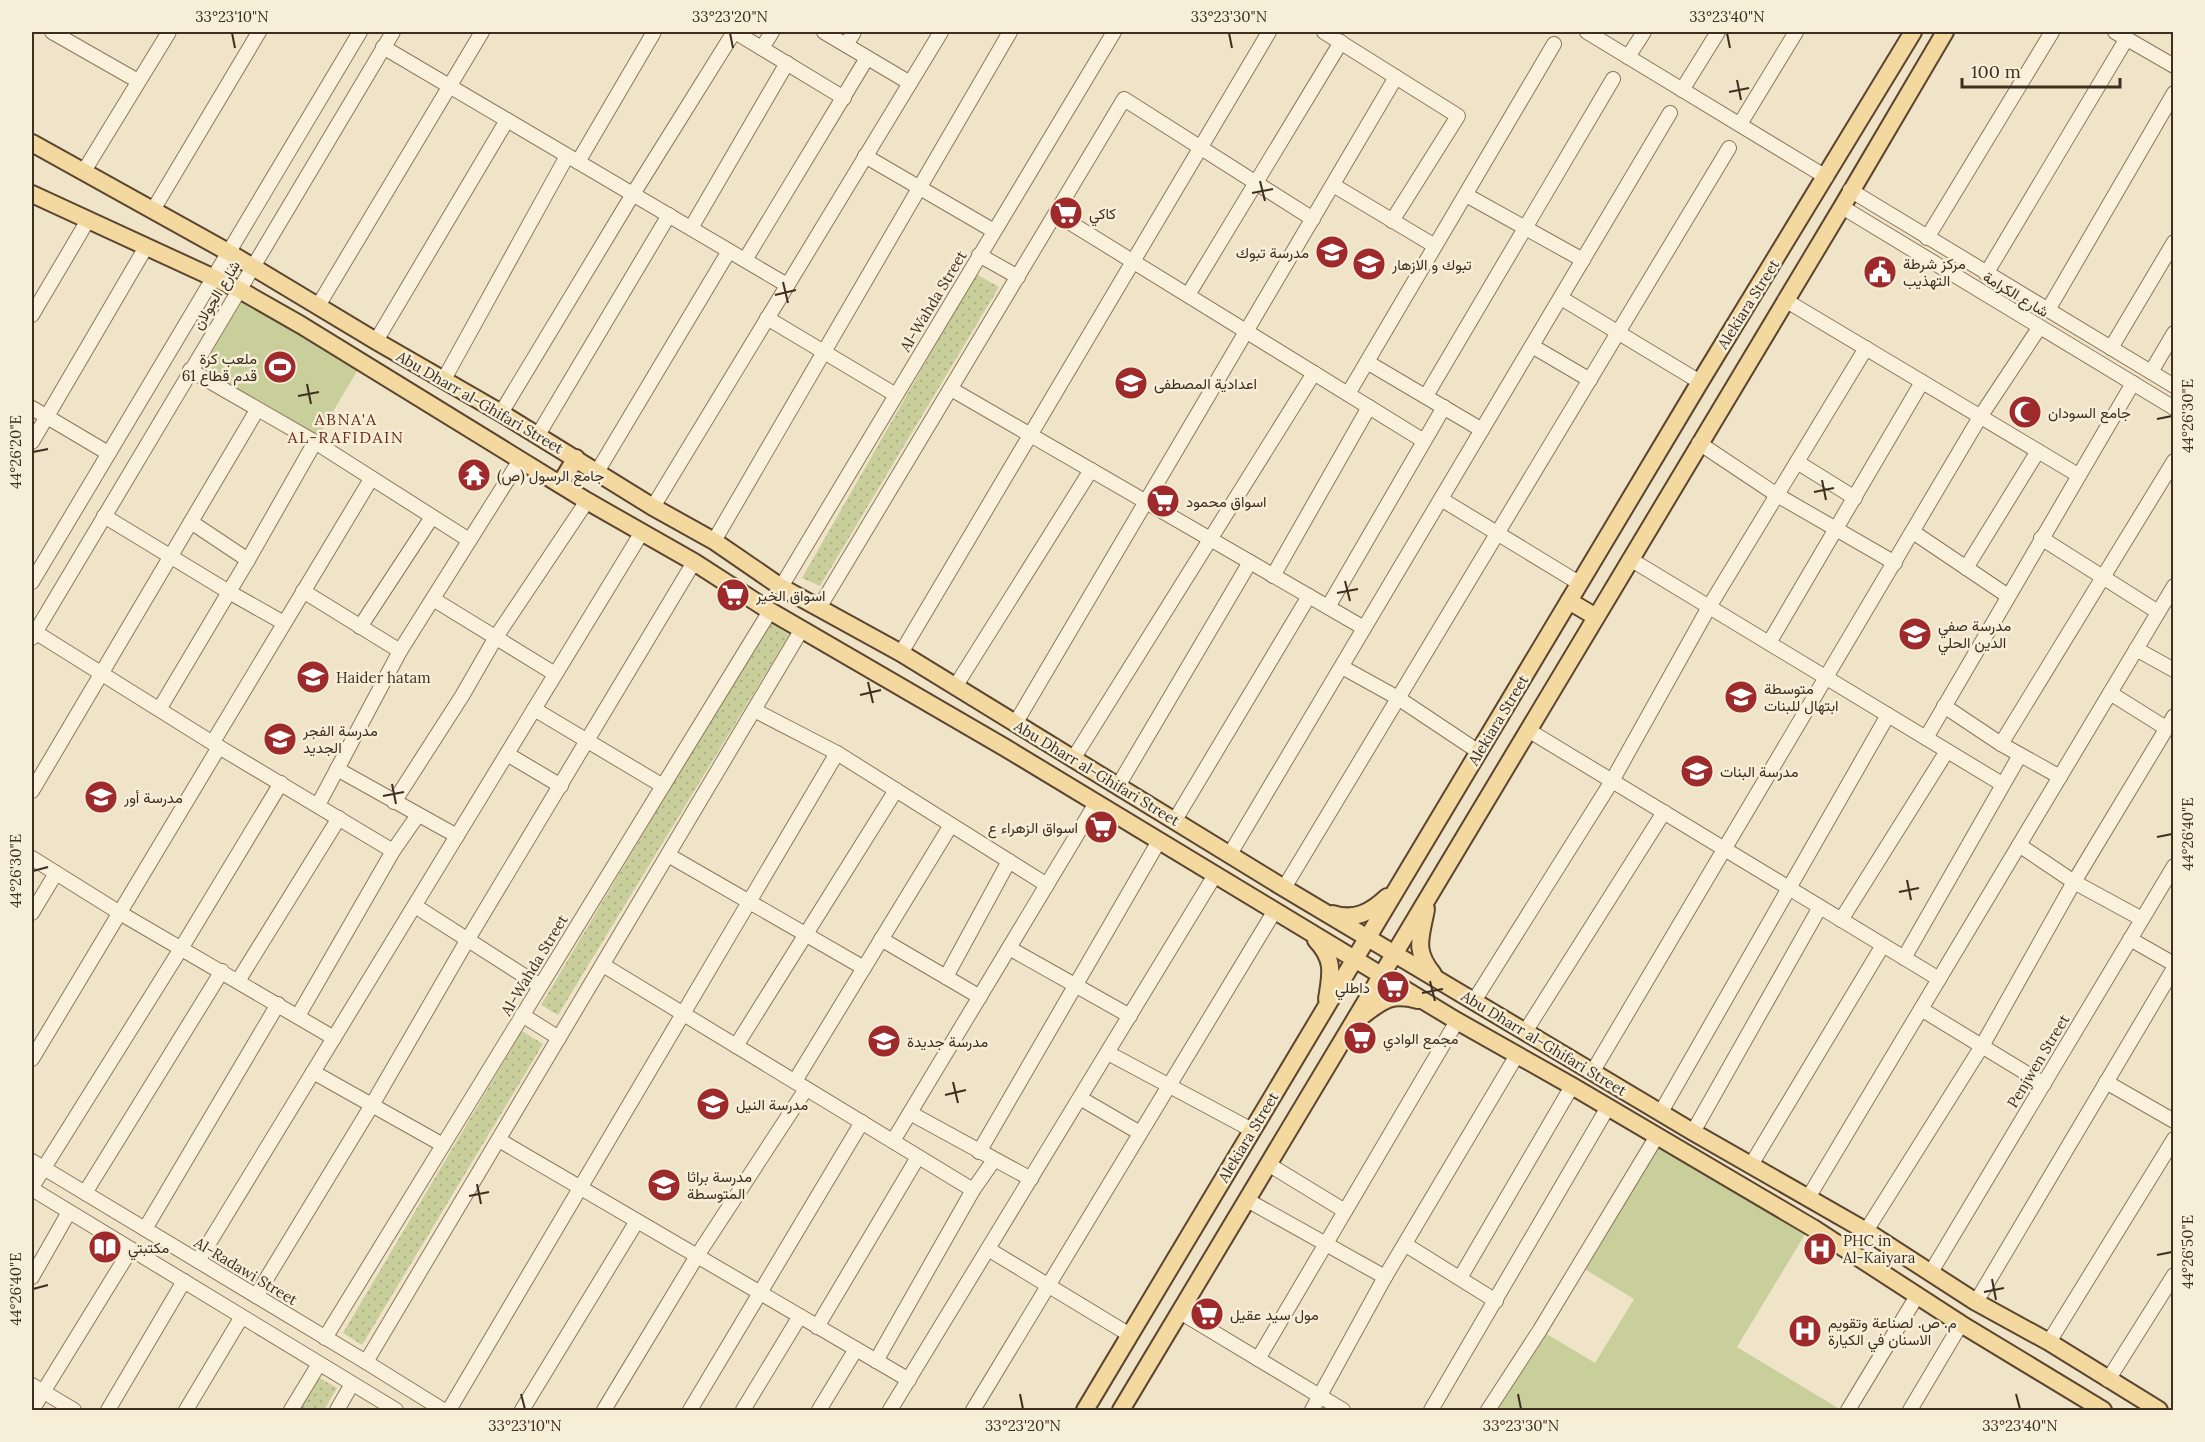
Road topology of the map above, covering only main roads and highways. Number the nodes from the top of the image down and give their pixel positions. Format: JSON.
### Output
{"nodes":[{"id":1,"x":1913,"y":32,"type":"edge"},
{"id":2,"x":1945,"y":32,"type":"edge"},
{"id":3,"x":32,"y":143,"type":"edge"},
{"id":4,"x":32,"y":194,"type":"edge"},
{"id":5,"x":576,"y":458,"type":"junction"},
{"id":6,"x":560,"y":484,"type":"junction"},
{"id":7,"x":1569,"y":600,"type":"junction"},
{"id":8,"x":1596,"y":617,"type":"junction"},
{"id":9,"x":1147,"y":803,"type":"junction"},
{"id":10,"x":1133,"y":825,"type":"junction"},
{"id":11,"x":1397,"y":888,"type":"junction"},
{"id":12,"x":1428,"y":898,"type":"junction"},
{"id":13,"x":1323,"y":911,"type":"junction"},
{"id":14,"x":1307,"y":931,"type":"junction"},
{"id":15,"x":1367,"y":938,"type":"junction"},
{"id":16,"x":1394,"y":953,"type":"junction"},
{"id":17,"x":1355,"y":958,"type":"junction"},
{"id":18,"x":1382,"y":974,"type":"junction"},
{"id":19,"x":1438,"y":979,"type":"junction"},
{"id":20,"x":1428,"y":1003,"type":"junction"},
{"id":21,"x":1326,"y":1007,"type":"junction"},
{"id":22,"x":1353,"y":1023,"type":"junction"},
{"id":23,"x":1697,"y":1135,"type":"junction"},
{"id":24,"x":1692,"y":1156,"type":"junction"},
{"id":25,"x":1085,"y":1410,"type":"edge"},
{"id":26,"x":1121,"y":1410,"type":"edge"},
{"id":27,"x":2103,"y":1410,"type":"edge"},
{"id":28,"x":2158,"y":1410,"type":"edge"}],
"edges":[{"from":1,"to":7,"type":"main road","name":"Alekiara Street"},
{"from":2,"to":8,"type":"main road","name":"Alekiara Street"},
{"from":3,"to":5,"type":"main road","name":"Abu Dharr al-Ghifari Street"},
{"from":4,"to":6,"type":"main road","name":"Abu Dharr al-Ghifari Street"},
{"from":5,"to":6,"type":"main road"},
{"from":5,"to":9,"type":"main road","name":"Abu Dharr al-Ghifari Street"},
{"from":6,"to":10,"type":"main road","name":"Abu Dharr al-Ghifari Street"},
{"from":7,"to":8,"type":"main road"},
{"from":7,"to":11,"type":"main road","name":"Alekiara Street"},
{"from":8,"to":12,"type":"main road","name":"Alekiara Street"},
{"from":9,"to":10,"type":"main road"},
{"from":9,"to":13,"type":"main road","name":"Abu Dharr al-Ghifari Street"},
{"from":10,"to":14,"type":"main road","name":"Abu Dharr al-Ghifari Street"},
{"from":11,"to":13,"type":"main road"},
{"from":11,"to":15,"type":"main road","name":"Alekiara Street"},
{"from":12,"to":16,"type":"main road","name":"Alekiara Street"},
{"from":12,"to":19,"type":"main road"},
{"from":13,"to":15,"type":"main road","name":"Abu Dharr al-Ghifari Street"},
{"from":14,"to":17,"type":"main road","name":"Abu Dharr al-Ghifari Street"},
{"from":14,"to":21,"type":"main road"},
{"from":15,"to":16,"type":"main road","name":"Abu Dharr al-Ghifari Street"},
{"from":15,"to":17,"type":"main road","name":"Alekiara Street"},
{"from":16,"to":18,"type":"main road","name":"Alekiara Street"},
{"from":16,"to":19,"type":"main road","name":"Abu Dharr al-Ghifari Street"},
{"from":17,"to":18,"type":"main road","name":"Abu Dharr al-Ghifari Street"},
{"from":17,"to":21,"type":"main road","name":"Alekiara Street"},
{"from":18,"to":20,"type":"main road","name":"Abu Dharr al-Ghifari Street"},
{"from":18,"to":22,"type":"main road","name":"Alekiara Street"},
{"from":19,"to":23,"type":"main road","name":"Abu Dharr al-Ghifari Street"},
{"from":20,"to":22,"type":"main road"},
{"from":20,"to":24,"type":"main road","name":"Abu Dharr al-Ghifari Street"},
{"from":21,"to":25,"type":"main road","name":"Alekiara Street"},
{"from":22,"to":26,"type":"main road","name":"Alekiara Street"},
{"from":23,"to":24,"type":"main road"},
{"from":23,"to":28,"type":"main road","name":"Abu Dharr al-Ghifari Street"},
{"from":24,"to":27,"type":"main road","name":"Abu Dharr al-Ghifari Street"}]}
